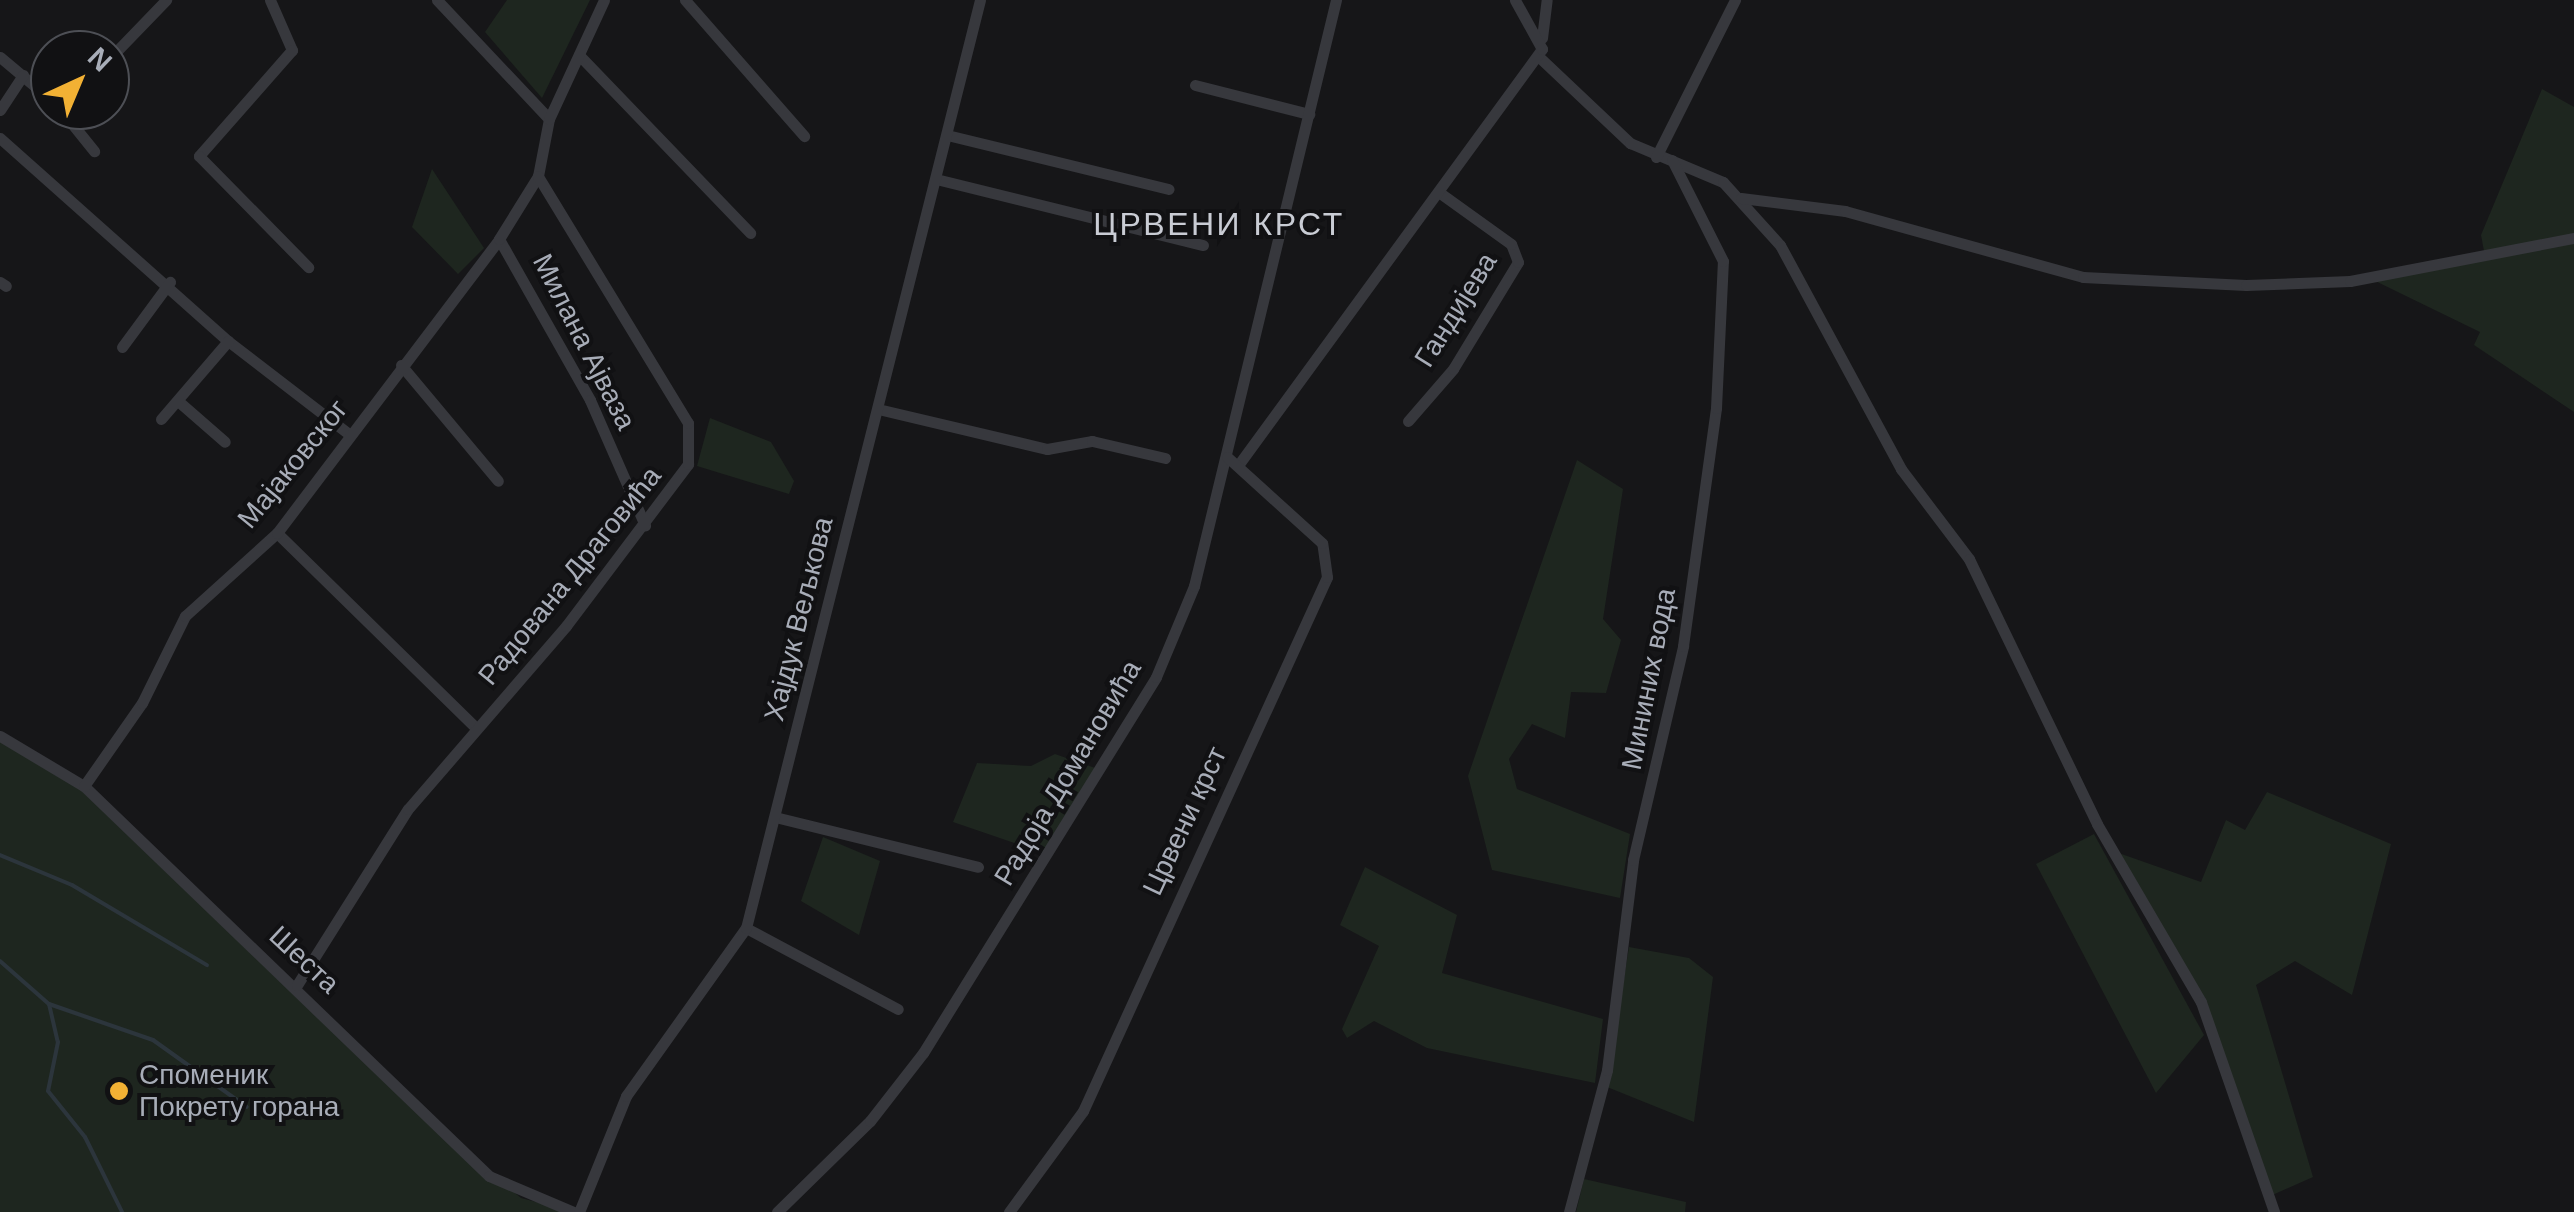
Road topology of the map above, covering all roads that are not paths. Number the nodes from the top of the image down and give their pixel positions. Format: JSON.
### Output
{"nodes":[{"id":1,"x":166,"y":0,"type":"edge"},
{"id":2,"x":270,"y":0,"type":"edge"},
{"id":3,"x":437,"y":0,"type":"edge"},
{"id":4,"x":604,"y":0,"type":"edge"},
{"id":5,"x":684,"y":0,"type":"edge"},
{"id":6,"x":980,"y":0,"type":"edge"},
{"id":7,"x":1336,"y":0,"type":"edge"},
{"id":8,"x":1515,"y":0,"type":"edge"},
{"id":9,"x":1546,"y":0,"type":"edge"},
{"id":10,"x":1735,"y":0,"type":"edge"},
{"id":11,"x":130,"y":37,"type":"edge"},
{"id":12,"x":1542,"y":38,"type":"junction"},
{"id":13,"x":579,"y":54,"type":"junction"},
{"id":14,"x":0,"y":56,"type":"edge"},
{"id":15,"x":1538,"y":56,"type":"junction"},
{"id":16,"x":23,"y":75,"type":"junction"},
{"id":17,"x":30,"y":81,"type":"edge"},
{"id":18,"x":1195,"y":85,"type":"dead end"},
{"id":19,"x":0,"y":110,"type":"edge"},
{"id":20,"x":1309,"y":114,"type":"junction"},
{"id":21,"x":549,"y":119,"type":"junction"},
{"id":22,"x":77,"y":130,"type":"edge"},
{"id":23,"x":947,"y":135,"type":"junction"},
{"id":24,"x":804,"y":136,"type":"dead end"},
{"id":25,"x":0,"y":138,"type":"edge"},
{"id":26,"x":94,"y":151,"type":"dead end"},
{"id":27,"x":1656,"y":157,"type":"junction"},
{"id":28,"x":1672,"y":160,"type":"junction"},
{"id":29,"x":538,"y":176,"type":"junction"},
{"id":30,"x":936,"y":179,"type":"junction"},
{"id":31,"x":1168,"y":188,"type":"dead end"},
{"id":32,"x":1440,"y":192,"type":"junction"},
{"id":33,"x":1741,"y":198,"type":"junction"},
{"id":34,"x":750,"y":233,"type":"dead end"},
{"id":35,"x":2574,"y":238,"type":"edge"},
{"id":36,"x":499,"y":240,"type":"junction"},
{"id":37,"x":1203,"y":244,"type":"dead end"},
{"id":38,"x":308,"y":267,"type":"dead end"},
{"id":39,"x":170,"y":282,"type":"junction"},
{"id":40,"x":228,"y":341,"type":"junction"},
{"id":41,"x":122,"y":347,"type":"dead end"},
{"id":42,"x":401,"y":365,"type":"junction"},
{"id":43,"x":178,"y":400,"type":"junction"},
{"id":44,"x":878,"y":408,"type":"junction"},
{"id":45,"x":161,"y":419,"type":"dead end"},
{"id":46,"x":1408,"y":422,"type":"dead end"},
{"id":47,"x":350,"y":434,"type":"junction"},
{"id":48,"x":225,"y":442,"type":"dead end"},
{"id":49,"x":1227,"y":456,"type":"junction"},
{"id":50,"x":1165,"y":458,"type":"dead end"},
{"id":51,"x":1239,"y":464,"type":"junction"},
{"id":52,"x":498,"y":481,"type":"dead end"},
{"id":53,"x":645,"y":525,"type":"junction"},
{"id":54,"x":277,"y":533,"type":"junction"},
{"id":55,"x":476,"y":728,"type":"junction"},
{"id":56,"x":0,"y":736,"type":"edge"},
{"id":57,"x":84,"y":786,"type":"junction"},
{"id":58,"x":775,"y":817,"type":"junction"},
{"id":59,"x":978,"y":867,"type":"dead end"},
{"id":60,"x":746,"y":928,"type":"junction"},
{"id":61,"x":297,"y":986,"type":"junction"},
{"id":62,"x":898,"y":1008,"type":"dead end"},
{"id":63,"x":576,"y":1212,"type":"edge"},
{"id":64,"x":777,"y":1212,"type":"edge"},
{"id":65,"x":1008,"y":1212,"type":"edge"},
{"id":66,"x":1569,"y":1212,"type":"edge"},
{"id":67,"x":2274,"y":1212,"type":"edge"}],
"edges":[{"from":1,"to":11,"type":"street"},
{"from":2,"to":38,"type":"street"},
{"from":3,"to":21,"type":"street"},
{"from":4,"to":13,"type":"street","name":"Мајаковског"},
{"from":5,"to":24,"type":"street"},
{"from":6,"to":23,"type":"street","name":"Хајдук Вељкова"},
{"from":7,"to":20,"type":"street","name":"Радоја Домановића"},
{"from":8,"to":12,"type":"street"},
{"from":9,"to":12,"type":"street"},
{"from":10,"to":27,"type":"street"},
{"from":12,"to":15,"type":"street"},
{"from":13,"to":21,"type":"street","name":"Мајаковског"},
{"from":13,"to":34,"type":"street"},
{"from":14,"to":16,"type":"street"},
{"from":15,"to":27,"type":"street"},
{"from":15,"to":32,"type":"street"},
{"from":16,"to":17,"type":"street"},
{"from":16,"to":19,"type":"street"},
{"from":18,"to":20,"type":"street"},
{"from":20,"to":49,"type":"street","name":"Радоја Домановића"},
{"from":21,"to":29,"type":"street","name":"Мајаковског"},
{"from":22,"to":26,"type":"street"},
{"from":23,"to":30,"type":"street","name":"Хајдук Вељкова"},
{"from":23,"to":31,"type":"street"},
{"from":25,"to":39,"type":"street"},
{"from":27,"to":28,"type":"street"},
{"from":28,"to":33,"type":"street"},
{"from":28,"to":66,"type":"street","name":"Мининих вода"},
{"from":29,"to":36,"type":"street","name":"Мајаковског"},
{"from":29,"to":53,"type":"street","name":"Радована Драговића"},
{"from":30,"to":37,"type":"street"},
{"from":30,"to":44,"type":"street","name":"Хајдук Вељкова"},
{"from":32,"to":46,"type":"street","name":"Гандијева"},
{"from":32,"to":51,"type":"street"},
{"from":33,"to":35,"type":"street"},
{"from":33,"to":67,"type":"street"},
{"from":36,"to":42,"type":"street","name":"Мајаковског"},
{"from":36,"to":53,"type":"street","name":"Милана Ајваза"},
{"from":39,"to":40,"type":"street"},
{"from":39,"to":41,"type":"street"},
{"from":40,"to":43,"type":"street"},
{"from":40,"to":47,"type":"street"},
{"from":42,"to":47,"type":"street","name":"Мајаковског"},
{"from":42,"to":52,"type":"street"},
{"from":43,"to":45,"type":"street"},
{"from":43,"to":48,"type":"street"},
{"from":44,"to":50,"type":"street"},
{"from":44,"to":58,"type":"street","name":"Хајдук Вељкова"},
{"from":47,"to":54,"type":"street","name":"Мајаковског"},
{"from":49,"to":51,"type":"street","name":"Црвени крст"},
{"from":49,"to":64,"type":"street","name":"Радоја Домановића"},
{"from":51,"to":65,"type":"street","name":"Црвени крст"},
{"from":53,"to":55,"type":"street","name":"Радована Драговића"},
{"from":54,"to":55,"type":"street"},
{"from":54,"to":57,"type":"street","name":"Мајаковског"},
{"from":55,"to":61,"type":"street","name":"Радована Драговића"},
{"from":56,"to":57,"type":"street","name":"Шеста"},
{"from":57,"to":61,"type":"street","name":"Шеста"},
{"from":58,"to":59,"type":"street"},
{"from":58,"to":60,"type":"street","name":"Хајдук Вељкова"},
{"from":60,"to":62,"type":"street"},
{"from":60,"to":63,"type":"street","name":"Хајдук Вељкова"},
{"from":61,"to":63,"type":"street","name":"Шеста"}]}
